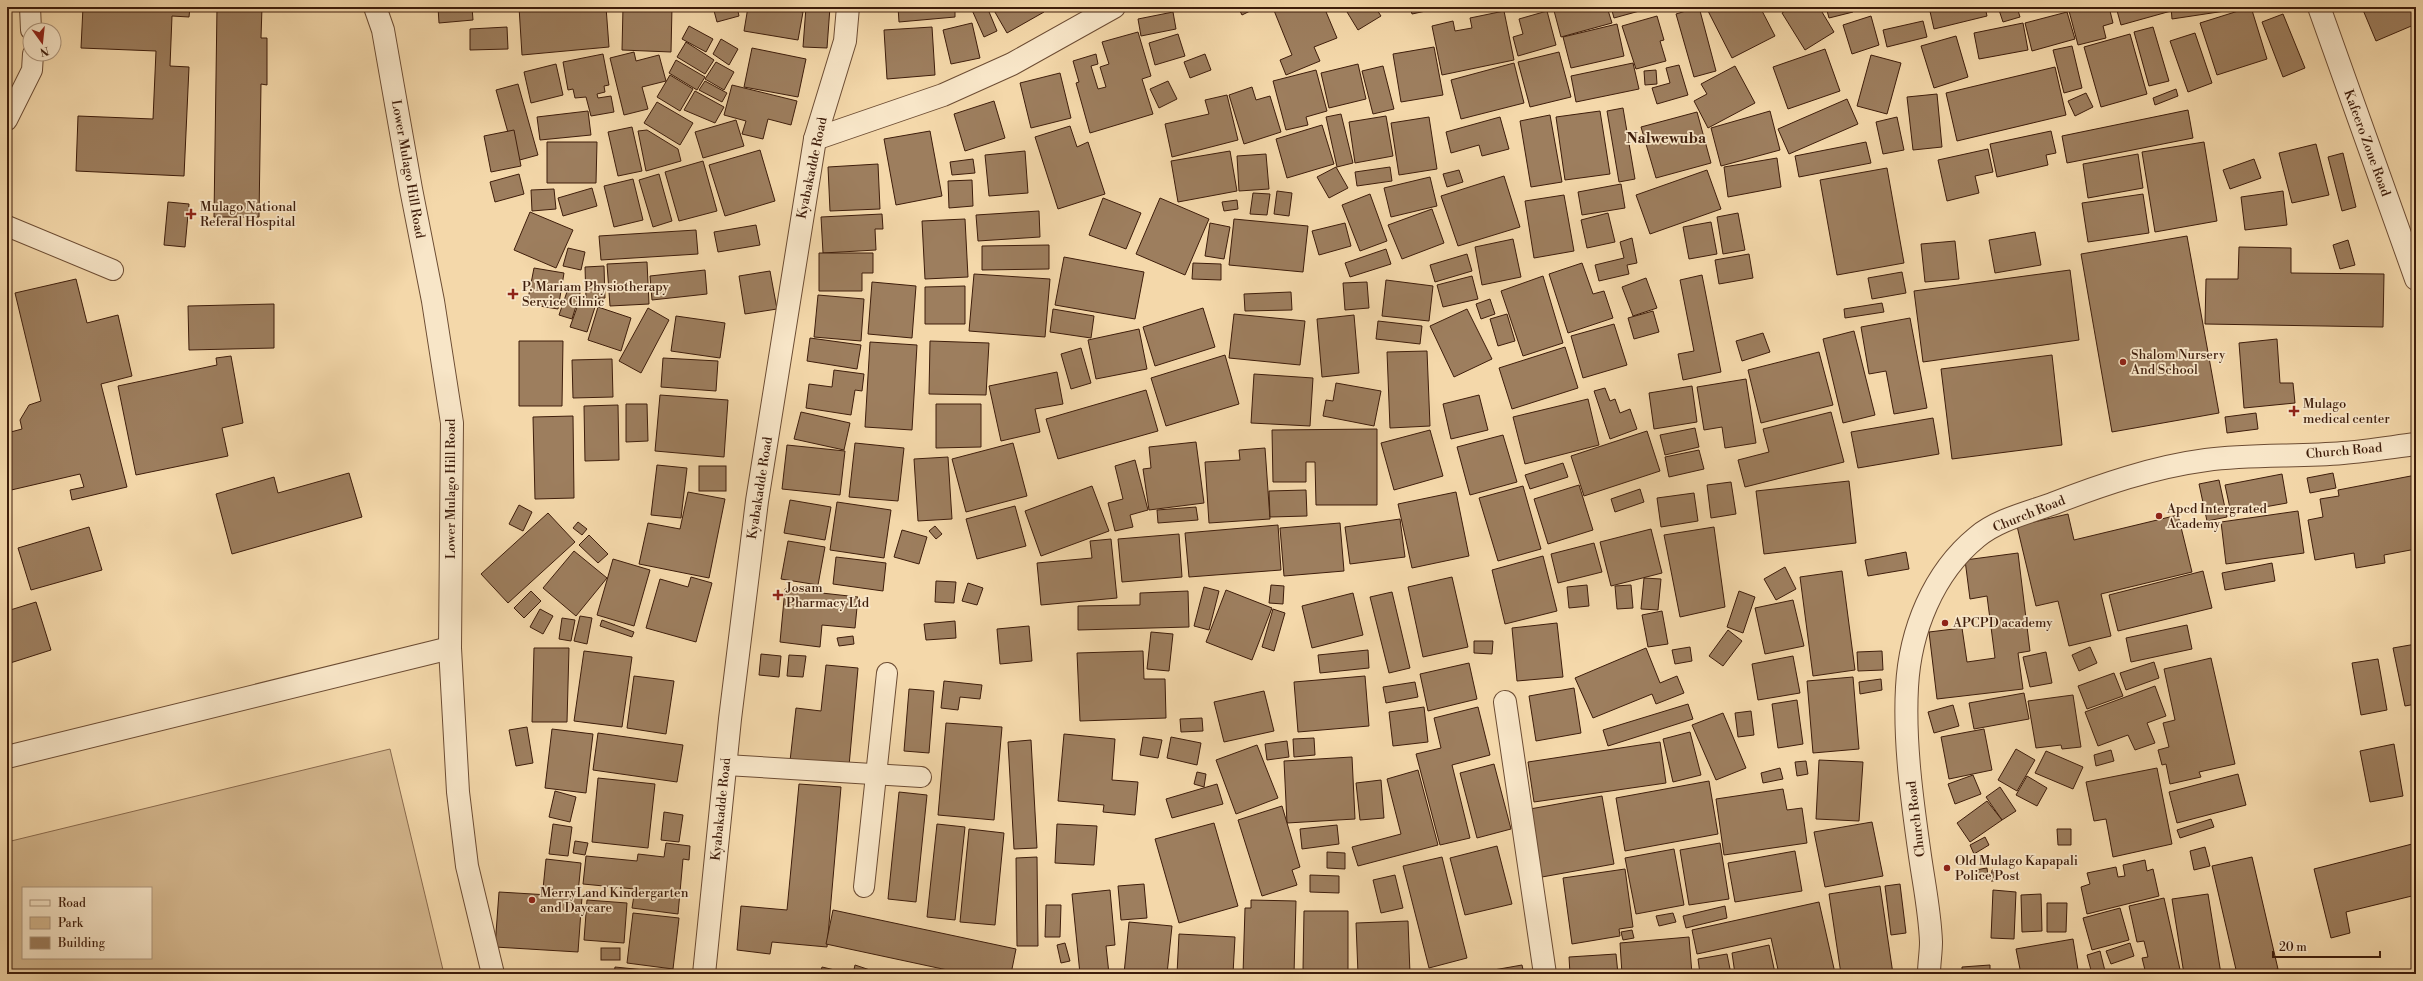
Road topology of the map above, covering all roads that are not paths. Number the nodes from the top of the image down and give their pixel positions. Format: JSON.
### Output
{"nodes":[{"id":1,"x":30,"y":7,"type":"edge"},
{"id":2,"x":375,"y":7,"type":"edge"},
{"id":3,"x":848,"y":7,"type":"edge"},
{"id":4,"x":1114,"y":7,"type":"edge"},
{"id":5,"x":2318,"y":7,"type":"edge"},
{"id":6,"x":31,"y":22,"type":"edge"},
{"id":7,"x":32,"y":62,"type":"edge"},
{"id":8,"x":7,"y":120,"type":"edge"},
{"id":9,"x":815,"y":139,"type":"junction"},
{"id":10,"x":7,"y":226,"type":"edge"},
{"id":11,"x":113,"y":270,"type":"dead end"},
{"id":12,"x":2416,"y":279,"type":"edge"},
{"id":13,"x":2416,"y":444,"type":"edge"},
{"id":14,"x":450,"y":648,"type":"junction"},
{"id":15,"x":887,"y":673,"type":"dead end"},
{"id":16,"x":1505,"y":702,"type":"dead end"},
{"id":17,"x":7,"y":757,"type":"edge"},
{"id":18,"x":726,"y":765,"type":"junction"},
{"id":19,"x":876,"y":774,"type":"junction"},
{"id":20,"x":921,"y":777,"type":"dead end"},
{"id":21,"x":864,"y":887,"type":"dead end"},
{"id":22,"x":493,"y":974,"type":"edge"},
{"id":23,"x":704,"y":974,"type":"edge"},
{"id":24,"x":1544,"y":974,"type":"edge"},
{"id":25,"x":1929,"y":974,"type":"edge"}],
"edges":[{"from":1,"to":6,"type":"lane"},
{"from":2,"to":14,"type":"street","name":"Lower Mulago Hill Road"},
{"from":3,"to":9,"type":"street","name":"Kyabakadde Road"},
{"from":4,"to":9,"type":"street"},
{"from":5,"to":12,"type":"street","name":"Kafeero Zone Road"},
{"from":7,"to":8,"type":"lane"},
{"from":9,"to":18,"type":"street","name":"Kyabakadde Road"},
{"from":10,"to":11,"type":"lane"},
{"from":13,"to":25,"type":"street","name":"Church Road"},
{"from":14,"to":17,"type":"street"},
{"from":14,"to":22,"type":"street","name":"Lower Mulago Hill Road"},
{"from":15,"to":19,"type":"lane"},
{"from":16,"to":24,"type":"street"},
{"from":18,"to":19,"type":"lane"},
{"from":18,"to":23,"type":"street","name":"Kyabakadde Road"},
{"from":19,"to":20,"type":"lane"},
{"from":19,"to":21,"type":"lane"}]}
